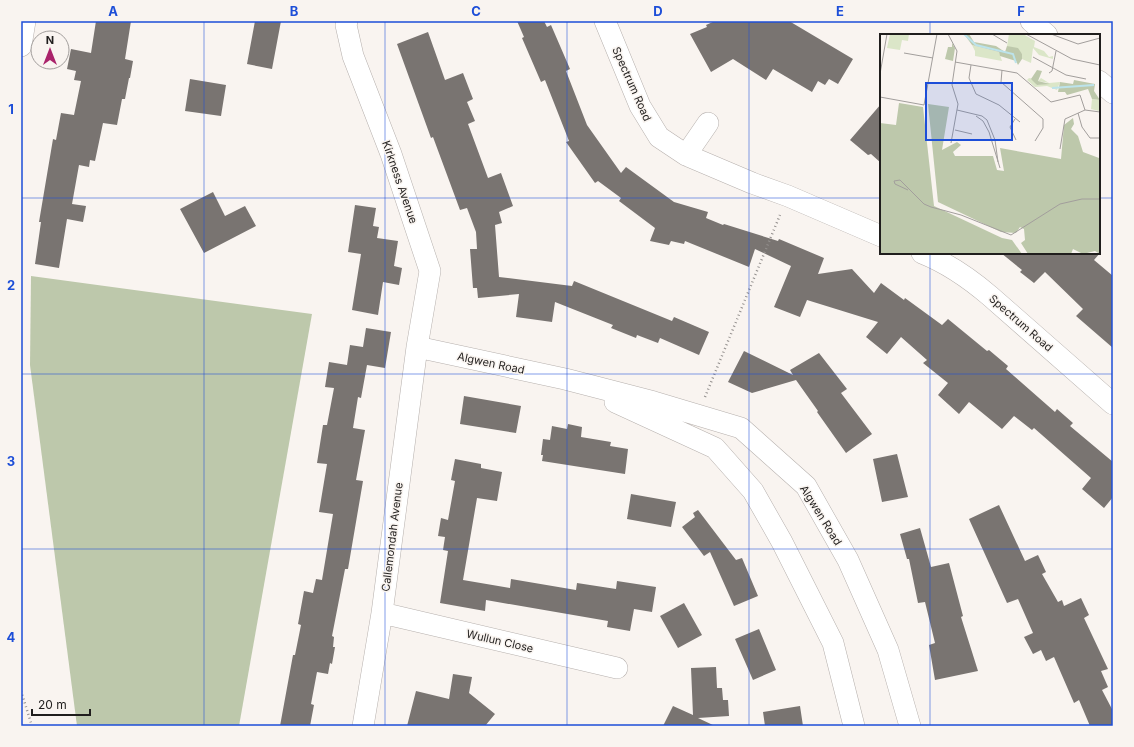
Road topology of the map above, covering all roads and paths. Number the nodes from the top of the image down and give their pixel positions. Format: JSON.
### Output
{"nodes":[{"id":1,"x":25,"y":21,"type":"edge"},
{"id":2,"x":347,"y":21,"type":"edge"},
{"id":3,"x":605,"y":21,"type":"edge"},
{"id":4,"x":1030,"y":21,"type":"edge"},
{"id":5,"x":1046,"y":34,"type":"edge"},
{"id":6,"x":21,"y":46,"type":"edge"},
{"id":7,"x":1100,"y":82,"type":"edge"},
{"id":8,"x":1113,"y":93,"type":"edge"},
{"id":9,"x":708,"y":123,"type":"dead end"},
{"id":10,"x":686,"y":155,"type":"junction"},
{"id":11,"x":788,"y":196,"type":"junction"},
{"id":12,"x":880,"y":236,"type":"edge"},
{"id":13,"x":924,"y":254,"type":"edge"},
{"id":14,"x":417,"y":347,"type":"junction"},
{"id":15,"x":565,"y":379,"type":"junction"},
{"id":16,"x":1113,"y":404,"type":"edge"},
{"id":17,"x":698,"y":415,"type":"junction"},
{"id":18,"x":382,"y":613,"type":"junction"},
{"id":19,"x":617,"y":668,"type":"dead end"},
{"id":20,"x":21,"y":691,"type":"edge"},
{"id":21,"x":32,"y":726,"type":"edge"},
{"id":22,"x":363,"y":726,"type":"edge"},
{"id":23,"x":854,"y":726,"type":"edge"},
{"id":24,"x":910,"y":726,"type":"edge"}],
"edges":[{"from":1,"to":6,"type":"street"},
{"from":2,"to":14,"type":"street","name":"Kirkness Avenue"},
{"from":3,"to":10,"type":"street","name":"Spectrum Road"},
{"from":4,"to":5,"type":"street"},
{"from":7,"to":8,"type":"street"},
{"from":9,"to":10,"type":"street"},
{"from":10,"to":11,"type":"street","name":"Spectrum Road"},
{"from":11,"to":12,"type":"street","name":"Spectrum Road"},
{"from":11,"to":17,"type":"path"},
{"from":13,"to":16,"type":"street","name":"Spectrum Road"},
{"from":14,"to":15,"type":"street","name":"Algwen Road"},
{"from":14,"to":18,"type":"street","name":"Callemondah Avenue"},
{"from":15,"to":17,"type":"street","name":"Algwen Road"},
{"from":15,"to":23,"type":"street","name":"Algwen Road"},
{"from":17,"to":24,"type":"street","name":"Algwen Road"},
{"from":18,"to":19,"type":"street","name":"Wullun Close"},
{"from":18,"to":22,"type":"street","name":"Callemondah Avenue"},
{"from":20,"to":21,"type":"path"}]}
